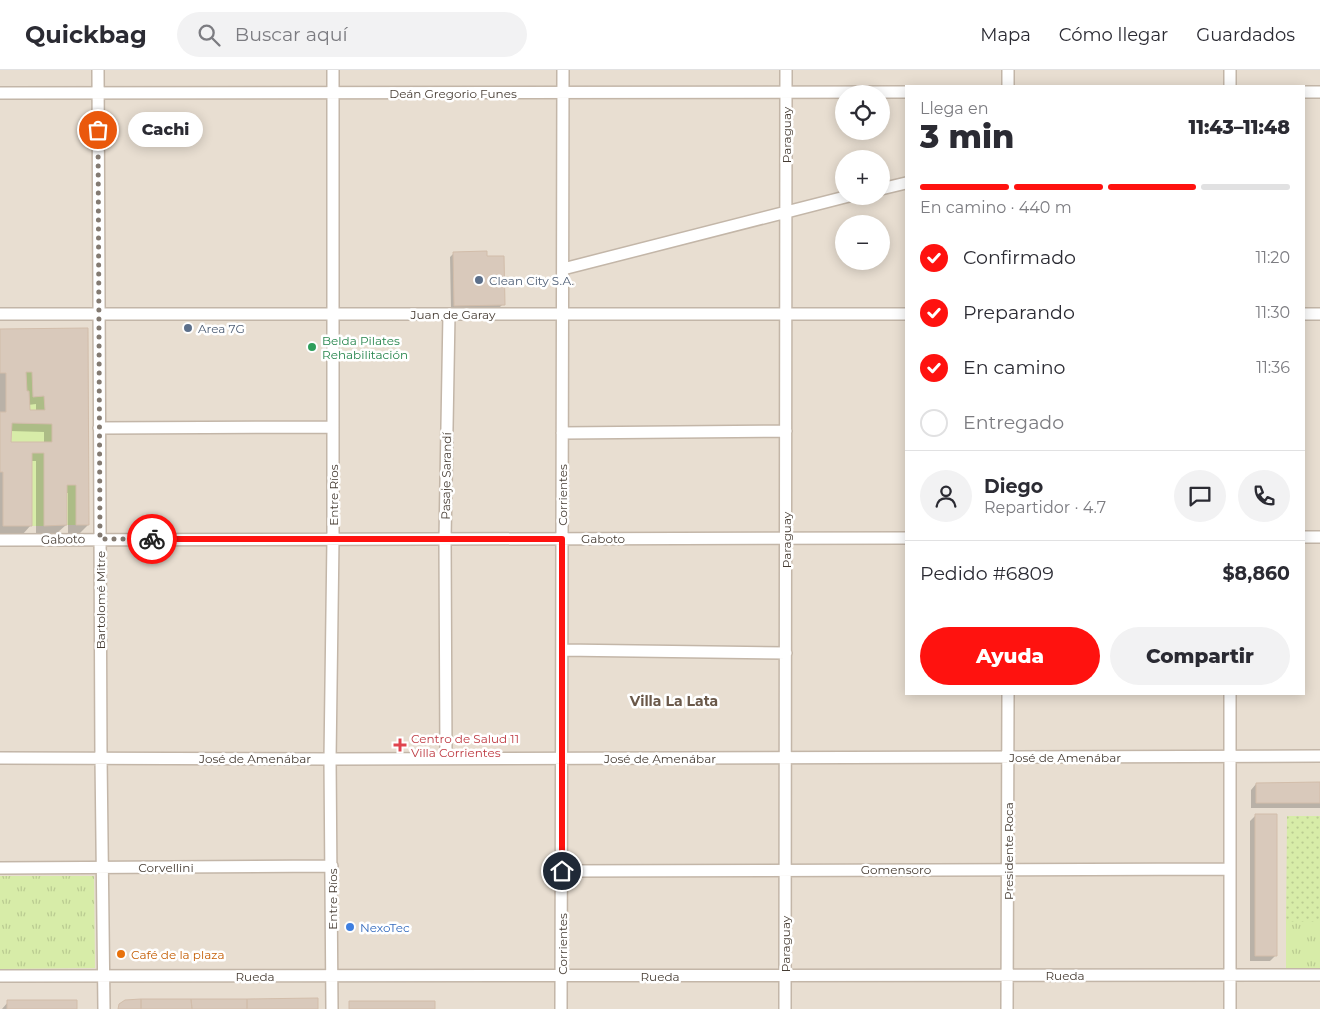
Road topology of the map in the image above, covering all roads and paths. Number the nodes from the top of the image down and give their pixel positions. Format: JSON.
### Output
{"nodes":[{"id":1,"x":98,"y":70,"type":"edge"},
{"id":2,"x":333,"y":70,"type":"edge"},
{"id":3,"x":563,"y":70,"type":"edge"},
{"id":4,"x":786,"y":70,"type":"edge"},
{"id":5,"x":1008,"y":70,"type":"edge"},
{"id":6,"x":1230,"y":70,"type":"edge"},
{"id":7,"x":1008,"y":85,"type":"edge"},
{"id":8,"x":1230,"y":85,"type":"edge"},
{"id":9,"x":786,"y":92,"type":"junction"},
{"id":10,"x":905,"y":92,"type":"edge"},
{"id":11,"x":1305,"y":92,"type":"edge"},
{"id":12,"x":1320,"y":92,"type":"edge"},
{"id":13,"x":0,"y":93,"type":"edge"},
{"id":14,"x":98,"y":93,"type":"junction"},
{"id":15,"x":333,"y":93,"type":"junction"},
{"id":16,"x":563,"y":93,"type":"junction"},
{"id":17,"x":905,"y":183,"type":"edge"},
{"id":18,"x":890,"y":187,"type":"edge"},
{"id":19,"x":835,"y":200,"type":"edge"},
{"id":20,"x":786,"y":212,"type":"junction"},
{"id":21,"x":563,"y":268,"type":"junction"},
{"id":22,"x":0,"y":314,"type":"edge"},
{"id":23,"x":99,"y":314,"type":"junction"},
{"id":24,"x":333,"y":314,"type":"junction"},
{"id":25,"x":449,"y":314,"type":"junction"},
{"id":26,"x":563,"y":314,"type":"junction"},
{"id":27,"x":786,"y":314,"type":"junction"},
{"id":28,"x":905,"y":314,"type":"edge"},
{"id":29,"x":1305,"y":314,"type":"edge"},
{"id":30,"x":1320,"y":314,"type":"edge"},
{"id":31,"x":333,"y":427,"type":"junction"},
{"id":32,"x":99,"y":428,"type":"junction"},
{"id":33,"x":786,"y":431,"type":"junction"},
{"id":34,"x":562,"y":433,"type":"junction"},
{"id":35,"x":1305,"y":537,"type":"edge"},
{"id":36,"x":1320,"y":537,"type":"edge"},
{"id":37,"x":786,"y":538,"type":"junction"},
{"id":38,"x":905,"y":538,"type":"edge"},
{"id":39,"x":100,"y":539,"type":"junction"},
{"id":40,"x":333,"y":539,"type":"junction"},
{"id":41,"x":445,"y":539,"type":"junction"},
{"id":42,"x":562,"y":539,"type":"junction"},
{"id":43,"x":0,"y":540,"type":"edge"},
{"id":44,"x":562,"y":650,"type":"junction"},
{"id":45,"x":786,"y":652,"type":"junction"},
{"id":46,"x":1008,"y":695,"type":"edge"},
{"id":47,"x":1230,"y":695,"type":"edge"},
{"id":48,"x":1230,"y":756,"type":"junction"},
{"id":49,"x":1320,"y":756,"type":"edge"},
{"id":50,"x":1008,"y":757,"type":"junction"},
{"id":51,"x":0,"y":758,"type":"edge"},
{"id":52,"x":100,"y":758,"type":"junction"},
{"id":53,"x":446,"y":758,"type":"junction"},
{"id":54,"x":562,"y":758,"type":"junction"},
{"id":55,"x":786,"y":758,"type":"junction"},
{"id":56,"x":330,"y":759,"type":"junction"},
{"id":57,"x":332,"y":866,"type":"junction"},
{"id":58,"x":0,"y":868,"type":"edge"},
{"id":59,"x":102,"y":868,"type":"junction"},
{"id":60,"x":1008,"y":868,"type":"junction"},
{"id":61,"x":785,"y":869,"type":"junction"},
{"id":62,"x":1230,"y":869,"type":"junction"},
{"id":63,"x":562,"y":871,"type":"junction"},
{"id":64,"x":1008,"y":975,"type":"junction"},
{"id":65,"x":1230,"y":975,"type":"junction"},
{"id":66,"x":1320,"y":975,"type":"edge"},
{"id":67,"x":0,"y":976,"type":"edge"},
{"id":68,"x":104,"y":976,"type":"junction"},
{"id":69,"x":332,"y":976,"type":"junction"},
{"id":70,"x":561,"y":976,"type":"junction"},
{"id":71,"x":785,"y":976,"type":"junction"},
{"id":72,"x":104,"y":1009,"type":"edge"},
{"id":73,"x":332,"y":1009,"type":"edge"},
{"id":74,"x":561,"y":1009,"type":"edge"},
{"id":75,"x":785,"y":1009,"type":"edge"},
{"id":76,"x":1008,"y":1009,"type":"edge"},
{"id":77,"x":1230,"y":1009,"type":"edge"}],
"edges":[{"from":1,"to":14,"type":"street","name":"Bartolomé Mitre"},
{"from":2,"to":15,"type":"street","name":"Entre Ríos"},
{"from":3,"to":16,"type":"street","name":"Corrientes"},
{"from":4,"to":9,"type":"street","name":"Paraguay"},
{"from":5,"to":7,"type":"street"},
{"from":6,"to":8,"type":"street"},
{"from":9,"to":10,"type":"street","name":"Deán Gregorio Funes"},
{"from":9,"to":16,"type":"street","name":"Deán Gregorio Funes"},
{"from":9,"to":20,"type":"street","name":"Paraguay"},
{"from":11,"to":12,"type":"street"},
{"from":13,"to":14,"type":"street","name":"Deán Gregorio Funes"},
{"from":14,"to":15,"type":"street","name":"Deán Gregorio Funes"},
{"from":14,"to":23,"type":"street","name":"Bartolomé Mitre"},
{"from":15,"to":16,"type":"street","name":"Deán Gregorio Funes"},
{"from":15,"to":24,"type":"street","name":"Entre Ríos"},
{"from":16,"to":21,"type":"street","name":"Corrientes"},
{"from":17,"to":18,"type":"street"},
{"from":19,"to":20,"type":"street"},
{"from":20,"to":21,"type":"street"},
{"from":20,"to":27,"type":"street","name":"Paraguay"},
{"from":21,"to":26,"type":"street","name":"Corrientes"},
{"from":22,"to":23,"type":"street","name":"Juan de Garay"},
{"from":23,"to":24,"type":"street","name":"Juan de Garay"},
{"from":23,"to":32,"type":"street","name":"Bartolomé Mitre"},
{"from":24,"to":25,"type":"street","name":"Juan de Garay"},
{"from":24,"to":31,"type":"street","name":"Entre Ríos"},
{"from":25,"to":26,"type":"street","name":"Juan de Garay"},
{"from":25,"to":41,"type":"street","name":"Pasaje Sarandí"},
{"from":26,"to":27,"type":"street","name":"Juan de Garay"},
{"from":26,"to":34,"type":"street","name":"Corrientes"},
{"from":27,"to":28,"type":"street","name":"Juan de Garay"},
{"from":27,"to":33,"type":"street","name":"Paraguay"},
{"from":29,"to":30,"type":"street"},
{"from":31,"to":32,"type":"street"},
{"from":31,"to":40,"type":"street","name":"Entre Ríos"},
{"from":32,"to":39,"type":"street","name":"Bartolomé Mitre"},
{"from":33,"to":34,"type":"street"},
{"from":33,"to":37,"type":"street","name":"Paraguay"},
{"from":34,"to":42,"type":"street","name":"Corrientes"},
{"from":35,"to":36,"type":"street"},
{"from":37,"to":38,"type":"street","name":"Gaboto"},
{"from":37,"to":42,"type":"street","name":"Gaboto"},
{"from":37,"to":45,"type":"street","name":"Paraguay"},
{"from":39,"to":40,"type":"street","name":"Gaboto"},
{"from":39,"to":43,"type":"street","name":"Gaboto"},
{"from":39,"to":52,"type":"street","name":"Bartolomé Mitre"},
{"from":40,"to":41,"type":"street","name":"Gaboto"},
{"from":40,"to":56,"type":"street","name":"Entre Ríos"},
{"from":41,"to":42,"type":"street","name":"Gaboto"},
{"from":41,"to":53,"type":"street","name":"Pasaje Sarandí"},
{"from":42,"to":44,"type":"street","name":"Corrientes"},
{"from":44,"to":45,"type":"street"},
{"from":44,"to":54,"type":"street","name":"Corrientes"},
{"from":45,"to":55,"type":"street","name":"Paraguay"},
{"from":46,"to":50,"type":"street","name":"Presidente Roca"},
{"from":47,"to":48,"type":"street"},
{"from":48,"to":49,"type":"street","name":"José de Amenábar"},
{"from":48,"to":50,"type":"street","name":"José de Amenábar"},
{"from":48,"to":62,"type":"street"},
{"from":50,"to":55,"type":"street","name":"José de Amenábar"},
{"from":50,"to":60,"type":"street","name":"Presidente Roca"},
{"from":51,"to":52,"type":"street","name":"José de Amenábar"},
{"from":52,"to":56,"type":"street","name":"José de Amenábar"},
{"from":52,"to":59,"type":"street","name":"Bartolomé Mitre"},
{"from":53,"to":54,"type":"street","name":"José de Amenábar"},
{"from":53,"to":56,"type":"street","name":"José de Amenábar"},
{"from":54,"to":55,"type":"street","name":"José de Amenábar"},
{"from":54,"to":63,"type":"street","name":"Corrientes"},
{"from":55,"to":61,"type":"street","name":"Paraguay"},
{"from":56,"to":57,"type":"street","name":"Entre Ríos"},
{"from":57,"to":59,"type":"street","name":"Corvellini"},
{"from":57,"to":69,"type":"street","name":"Entre Ríos"},
{"from":58,"to":59,"type":"street","name":"Corvellini"},
{"from":59,"to":68,"type":"street","name":"Bartolomé Mitre"},
{"from":60,"to":61,"type":"street","name":"Gomensoro"},
{"from":60,"to":62,"type":"street","name":"Gomensoro"},
{"from":60,"to":64,"type":"street","name":"Presidente Roca"},
{"from":61,"to":63,"type":"street","name":"Gomensoro"},
{"from":61,"to":71,"type":"street","name":"Paraguay"},
{"from":62,"to":65,"type":"street"},
{"from":63,"to":70,"type":"street","name":"Corrientes"},
{"from":64,"to":65,"type":"street","name":"Rueda"},
{"from":64,"to":71,"type":"street","name":"Rueda"},
{"from":64,"to":76,"type":"street","name":"Presidente Roca"},
{"from":65,"to":66,"type":"street","name":"Rueda"},
{"from":65,"to":77,"type":"street"},
{"from":67,"to":68,"type":"street","name":"Rueda"},
{"from":68,"to":69,"type":"street","name":"Rueda"},
{"from":68,"to":72,"type":"street","name":"Bartolomé Mitre"},
{"from":69,"to":70,"type":"street","name":"Rueda"},
{"from":69,"to":73,"type":"street","name":"Entre Ríos"},
{"from":70,"to":71,"type":"street","name":"Rueda"},
{"from":70,"to":74,"type":"street","name":"Corrientes"},
{"from":71,"to":75,"type":"street","name":"Paraguay"}]}
